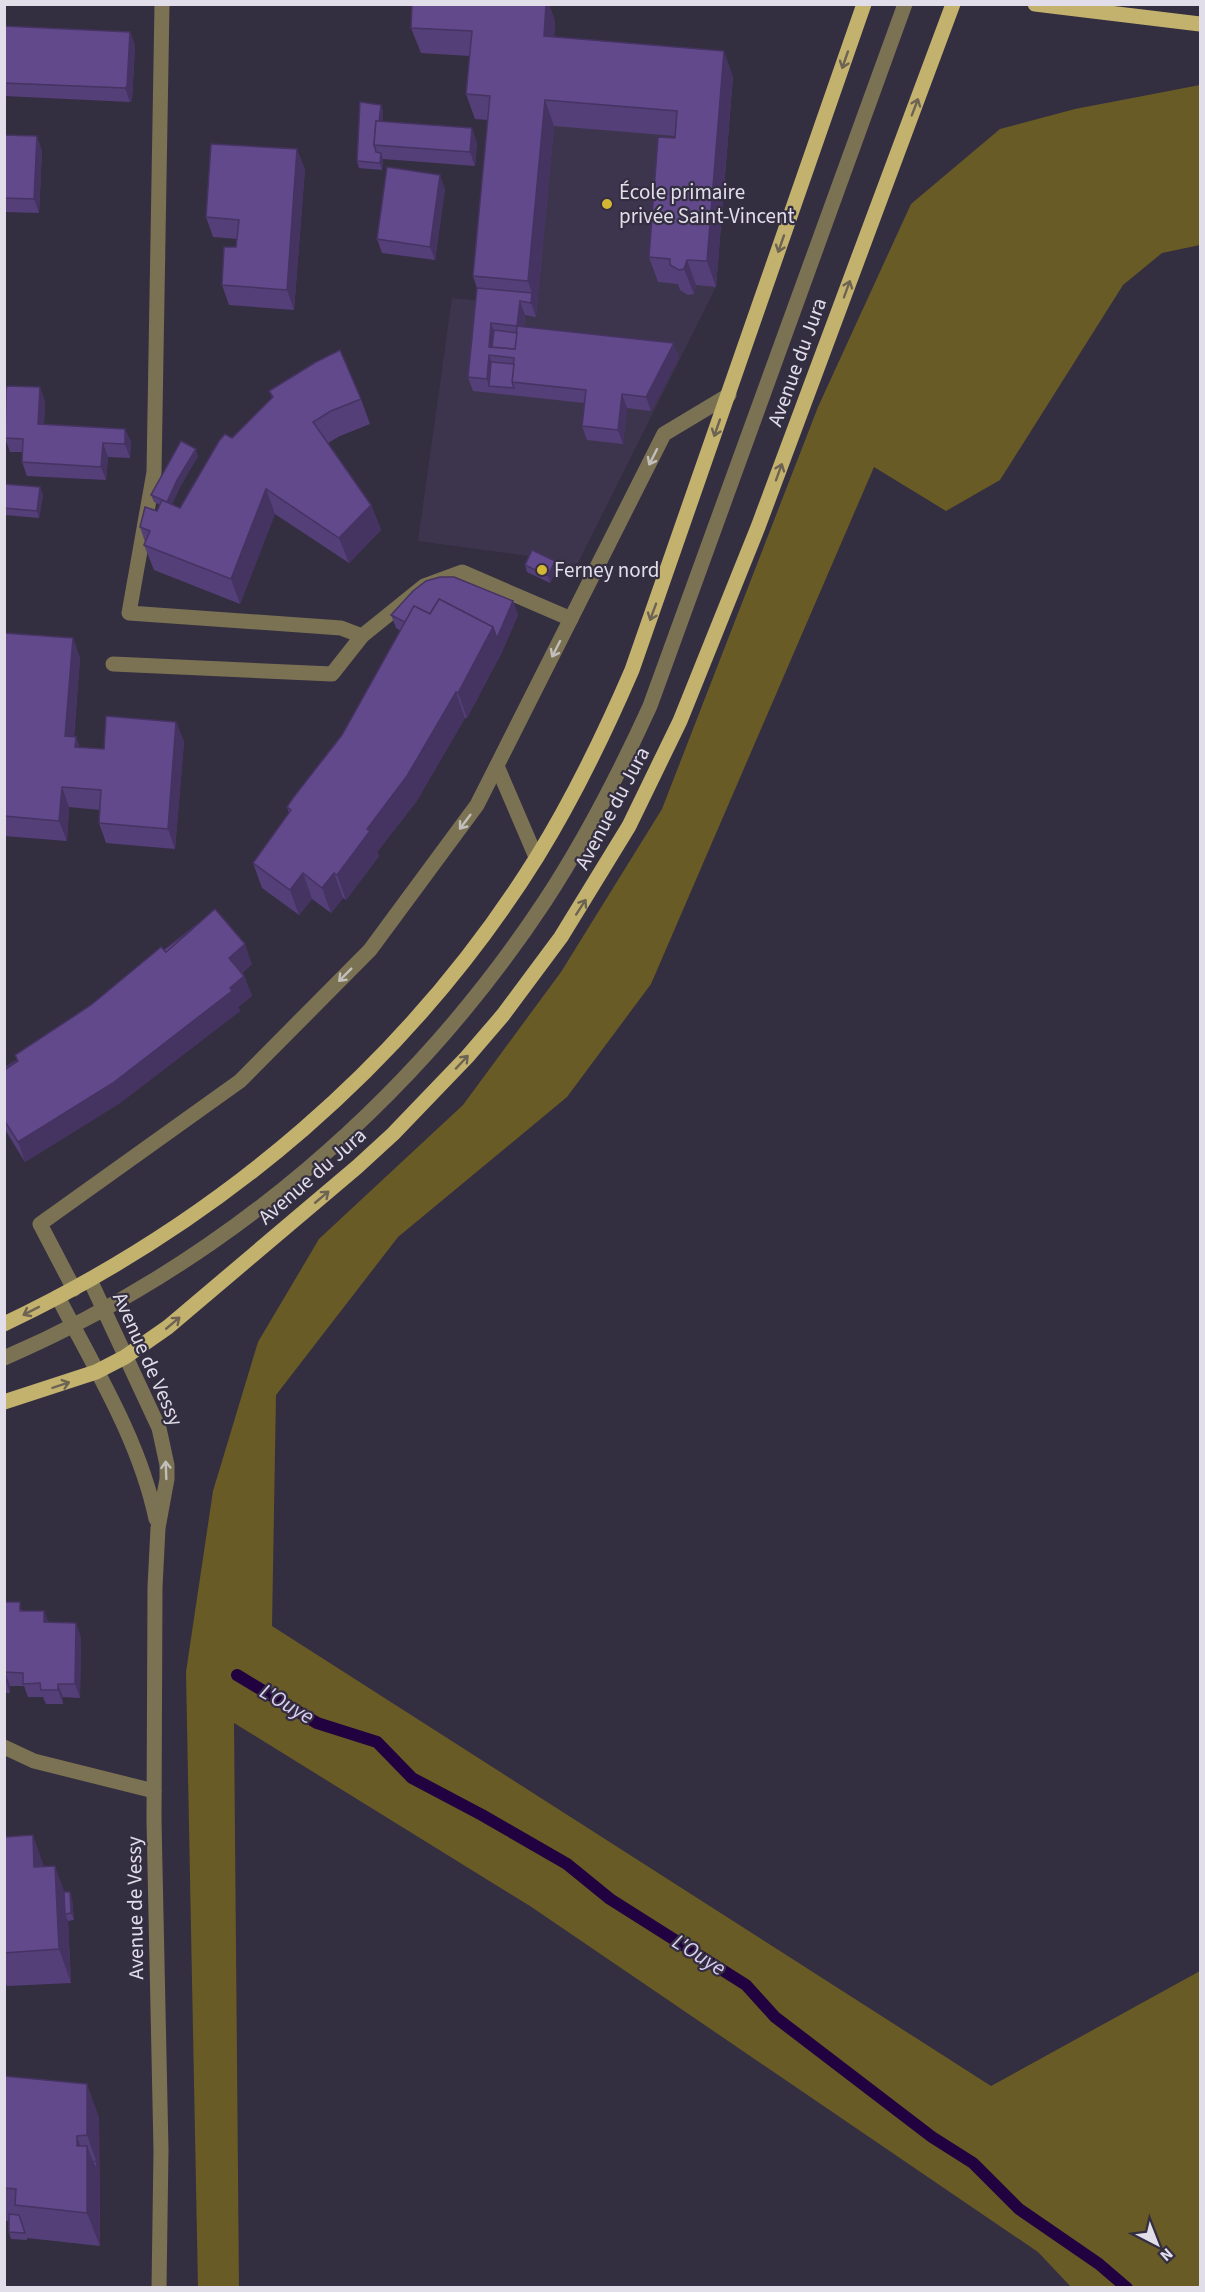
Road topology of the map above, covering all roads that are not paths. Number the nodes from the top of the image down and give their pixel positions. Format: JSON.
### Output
{"nodes":[{"id":1,"x":162,"y":4,"type":"edge"},
{"id":2,"x":864,"y":4,"type":"edge"},
{"id":3,"x":905,"y":4,"type":"edge"},
{"id":4,"x":953,"y":4,"type":"edge"},
{"id":5,"x":1035,"y":4,"type":"edge"},
{"id":6,"x":1200,"y":24,"type":"edge"},
{"id":7,"x":729,"y":395,"type":"junction"},
{"id":8,"x":571,"y":619,"type":"junction"},
{"id":9,"x":362,"y":636,"type":"junction"},
{"id":10,"x":113,"y":664,"type":"dead end"},
{"id":11,"x":497,"y":766,"type":"junction"},
{"id":12,"x":536,"y":857,"type":"junction"},
{"id":13,"x":90,"y":1280,"type":"junction"},
{"id":14,"x":74,"y":1289,"type":"junction"},
{"id":15,"x":58,"y":1297,"type":"junction"},
{"id":16,"x":104,"y":1309,"type":"junction"},
{"id":17,"x":4,"y":1324,"type":"edge"},
{"id":18,"x":73,"y":1326,"type":"junction"},
{"id":19,"x":125,"y":1357,"type":"junction"},
{"id":20,"x":4,"y":1358,"type":"edge"},
{"id":21,"x":96,"y":1372,"type":"junction"},
{"id":22,"x":4,"y":1402,"type":"edge"},
{"id":23,"x":158,"y":1528,"type":"junction"},
{"id":24,"x":4,"y":1747,"type":"edge"},
{"id":25,"x":154,"y":1791,"type":"junction"},
{"id":26,"x":159,"y":2288,"type":"edge"}],
"edges":[{"from":1,"to":9,"type":"street"},
{"from":2,"to":7,"type":"main road","name":"Avenue du Jura","one_way":true},
{"from":3,"to":16,"type":"street"},
{"from":19,"to":4,"type":"main road","name":"Avenue du Jura","one_way":true},
{"from":5,"to":6,"type":"main road"},
{"from":7,"to":8,"type":"street","one_way":true},
{"from":7,"to":12,"type":"main road","name":"Avenue du Jura","one_way":true},
{"from":8,"to":9,"type":"street"},
{"from":8,"to":11,"type":"street","one_way":true},
{"from":9,"to":10,"type":"street"},
{"from":11,"to":12,"type":"street"},
{"from":11,"to":14,"type":"street","one_way":true},
{"from":12,"to":13,"type":"main road","name":"Avenue du Jura"},
{"from":13,"to":14,"type":"main road","name":"Avenue du Jura"},
{"from":13,"to":16,"type":"street","name":"Avenue de Vessy"},
{"from":14,"to":15,"type":"main road","name":"Avenue du Jura"},
{"from":15,"to":17,"type":"main road","name":"Avenue du Jura","one_way":true},
{"from":15,"to":18,"type":"street","name":"Avenue de Vessy"},
{"from":16,"to":18,"type":"street"},
{"from":16,"to":19,"type":"street","name":"Avenue de Vessy"},
{"from":18,"to":20,"type":"street"},
{"from":18,"to":21,"type":"street","name":"Avenue de Vessy"},
{"from":19,"to":21,"type":"main road","name":"Avenue du Jura"},
{"from":23,"to":19,"type":"street","name":"Avenue de Vessy","one_way":true},
{"from":22,"to":21,"type":"main road","name":"Avenue du Jura","one_way":true},
{"from":21,"to":23,"type":"street","name":"Avenue de Vessy"},
{"from":23,"to":25,"type":"street","name":"Avenue de Vessy"},
{"from":24,"to":25,"type":"street"},
{"from":25,"to":26,"type":"street","name":"Avenue de Vessy"}]}
